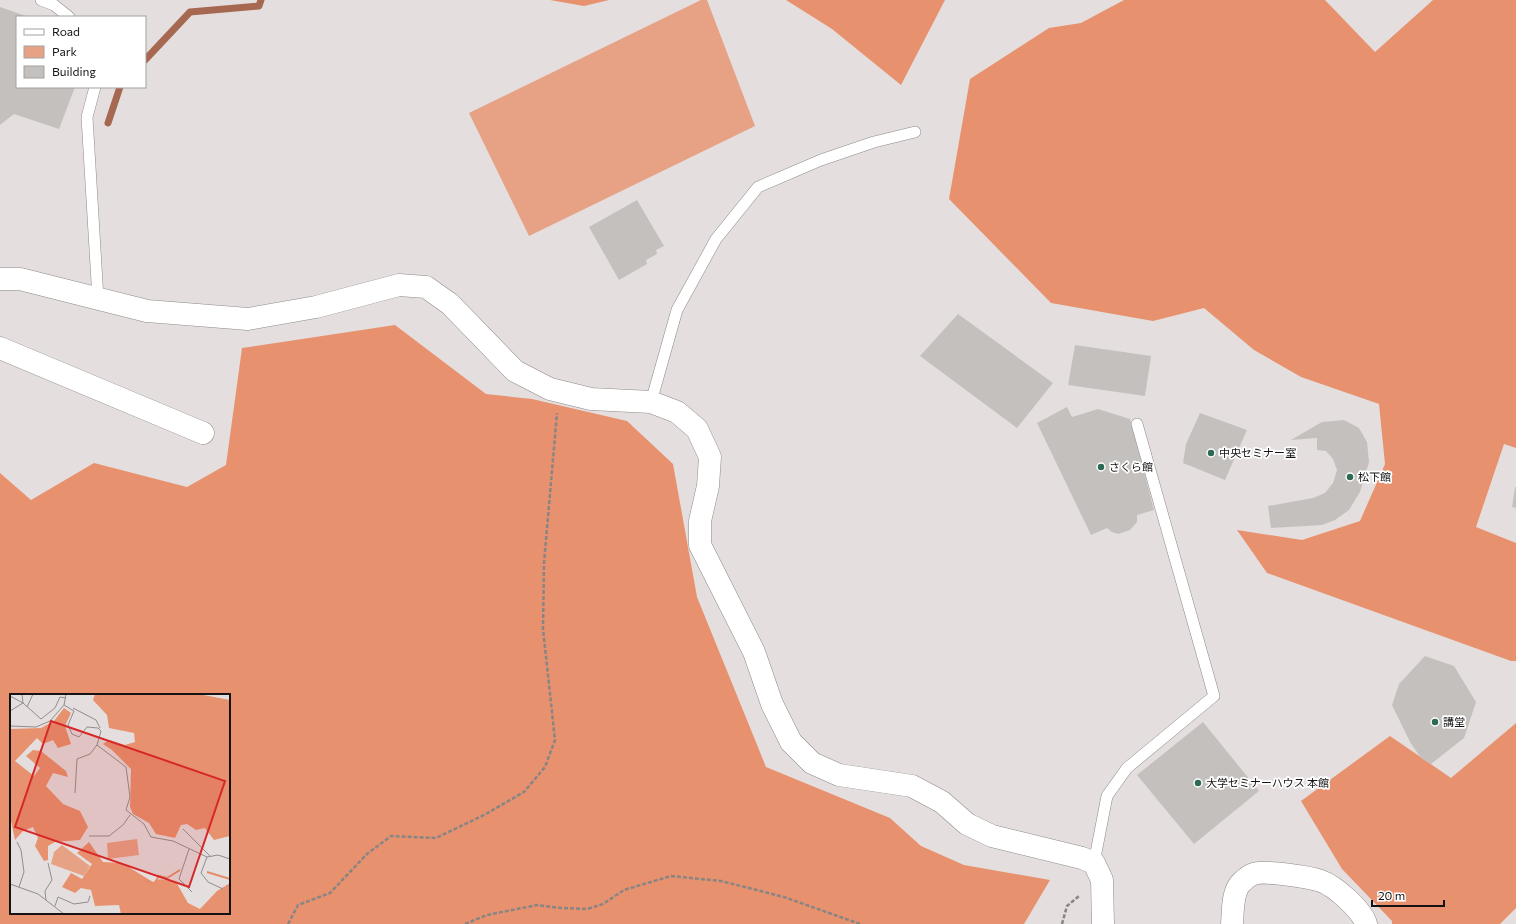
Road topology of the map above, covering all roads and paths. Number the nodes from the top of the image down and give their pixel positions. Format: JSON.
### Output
{"nodes":[{"id":1,"x":41,"y":0,"type":"edge"},
{"id":2,"x":68,"y":16,"type":"edge"},
{"id":3,"x":95,"y":88,"type":"edge"},
{"id":4,"x":915,"y":132,"type":"dead end"},
{"id":5,"x":0,"y":279,"type":"edge"},
{"id":6,"x":98,"y":299,"type":"junction"},
{"id":7,"x":0,"y":348,"type":"edge"},
{"id":8,"x":561,"y":391,"type":"junction"},
{"id":9,"x":651,"y":402,"type":"junction"},
{"id":10,"x":1137,"y":424,"type":"dead end"},
{"id":11,"x":203,"y":433,"type":"dead end"},
{"id":12,"x":1094,"y":863,"type":"junction"},
{"id":13,"x":288,"y":924,"type":"edge"},
{"id":14,"x":465,"y":924,"type":"edge"},
{"id":15,"x":860,"y":924,"type":"edge"},
{"id":16,"x":1103,"y":924,"type":"edge"},
{"id":17,"x":1232,"y":924,"type":"edge"},
{"id":18,"x":1366,"y":924,"type":"edge"}],
"edges":[{"from":1,"to":2,"type":"lane"},
{"from":3,"to":6,"type":"lane"},
{"from":4,"to":9,"type":"lane"},
{"from":5,"to":6,"type":"street"},
{"from":6,"to":8,"type":"street"},
{"from":7,"to":11,"type":"street"},
{"from":8,"to":9,"type":"street"},
{"from":8,"to":13,"type":"path"},
{"from":9,"to":12,"type":"street"},
{"from":10,"to":12,"type":"lane"},
{"from":12,"to":16,"type":"street"},
{"from":14,"to":15,"type":"path"},
{"from":17,"to":18,"type":"street"}]}
